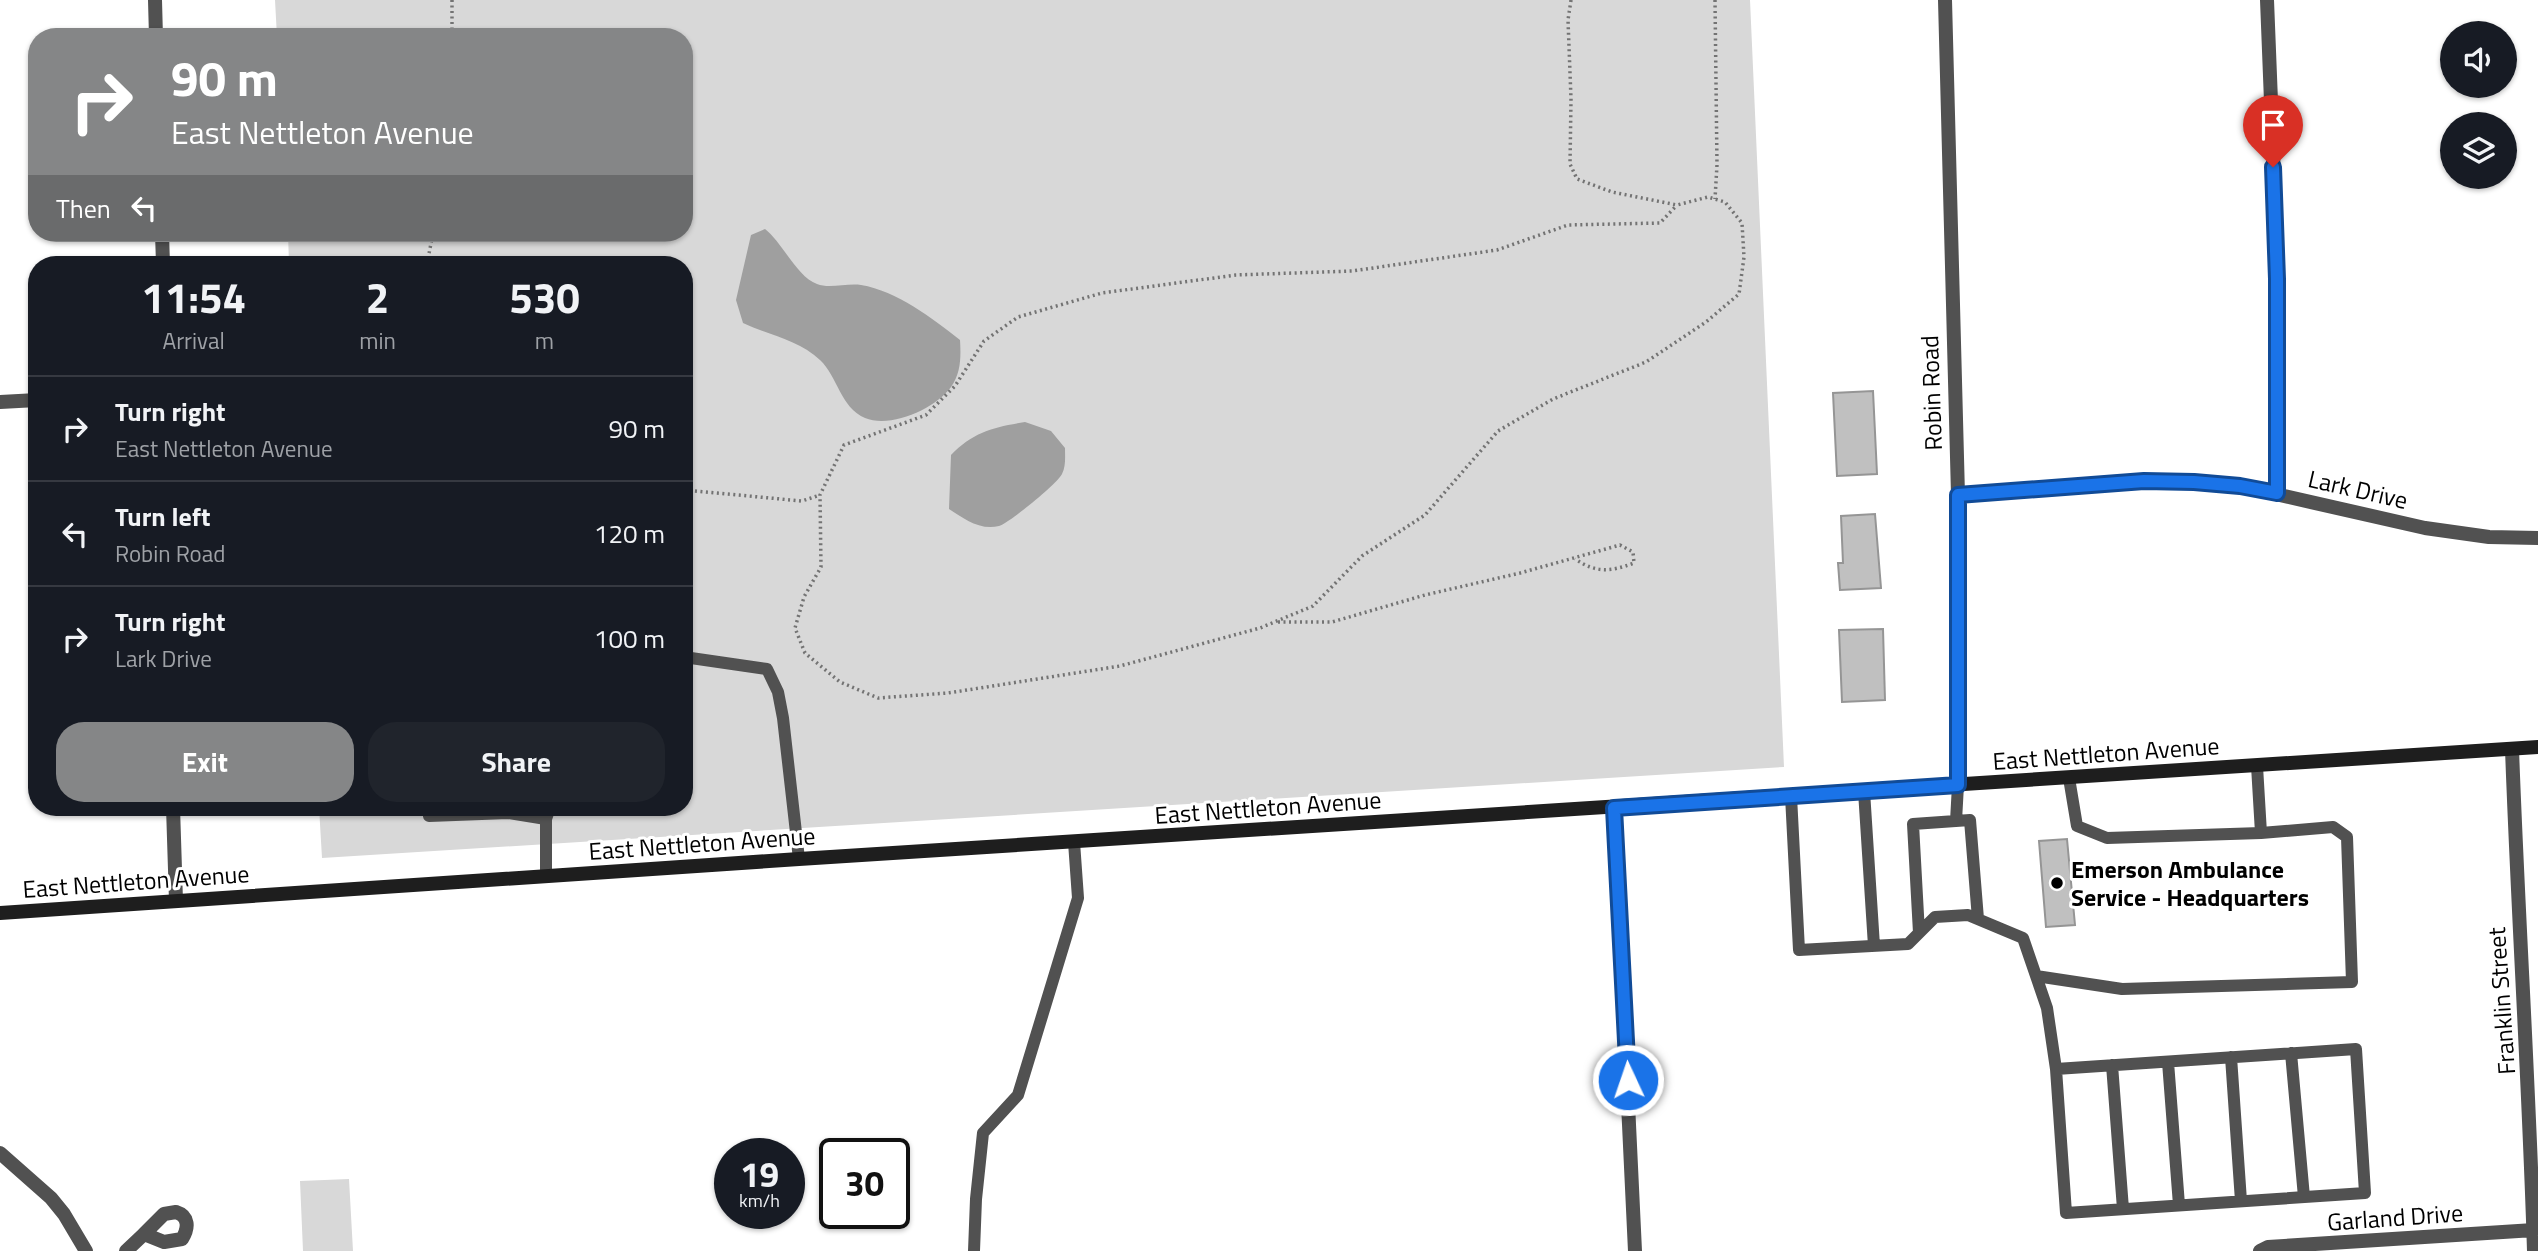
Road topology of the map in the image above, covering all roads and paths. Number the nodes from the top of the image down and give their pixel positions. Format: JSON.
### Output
{"nodes":[{"id":1,"x":155,"y":0,"type":"edge"},
{"id":2,"x":452,"y":0,"type":"edge"},
{"id":3,"x":1571,"y":0,"type":"edge"},
{"id":4,"x":1715,"y":0,"type":"edge"},
{"id":5,"x":1945,"y":0,"type":"edge"},
{"id":6,"x":2267,"y":0,"type":"edge"},
{"id":7,"x":156,"y":28,"type":"edge"},
{"id":8,"x":452,"y":28,"type":"edge"},
{"id":9,"x":1715,"y":199,"type":"junction"},
{"id":10,"x":1677,"y":205,"type":"junction"},
{"id":11,"x":28,"y":400,"type":"edge"},
{"id":12,"x":0,"y":402,"type":"edge"},
{"id":13,"x":693,"y":491,"type":"edge"},
{"id":14,"x":2277,"y":493,"type":"junction"},
{"id":15,"x":820,"y":495,"type":"junction"},
{"id":16,"x":1958,"y":495,"type":"junction"},
{"id":17,"x":2538,"y":538,"type":"edge"},
{"id":18,"x":1575,"y":559,"type":"junction"},
{"id":19,"x":1276,"y":622,"type":"junction"},
{"id":20,"x":693,"y":658,"type":"edge"},
{"id":21,"x":2538,"y":747,"type":"edge"},
{"id":22,"x":2512,"y":749,"type":"junction"},
{"id":23,"x":2257,"y":765,"type":"junction"},
{"id":24,"x":2069,"y":778,"type":"junction"},
{"id":25,"x":1958,"y":785,"type":"junction"},
{"id":26,"x":1864,"y":791,"type":"junction"},
{"id":27,"x":1791,"y":796,"type":"junction"},
{"id":28,"x":1614,"y":808,"type":"junction"},
{"id":29,"x":173,"y":816,"type":"edge"},
{"id":30,"x":548,"y":816,"type":"edge"},
{"id":31,"x":1956,"y":821,"type":"junction"},
{"id":32,"x":2261,"y":833,"type":"junction"},
{"id":33,"x":1074,"y":842,"type":"junction"},
{"id":34,"x":799,"y":859,"type":"junction"},
{"id":35,"x":546,"y":877,"type":"junction"},
{"id":36,"x":176,"y":901,"type":"junction"},
{"id":37,"x":0,"y":913,"type":"edge"},
{"id":38,"x":1978,"y":919,"type":"junction"},
{"id":39,"x":1919,"y":933,"type":"junction"},
{"id":40,"x":1874,"y":946,"type":"junction"},
{"id":41,"x":2036,"y":976,"type":"junction"},
{"id":42,"x":2291,"y":1054,"type":"junction"},
{"id":43,"x":2231,"y":1057,"type":"junction"},
{"id":44,"x":2168,"y":1062,"type":"junction"},
{"id":45,"x":2112,"y":1065,"type":"junction"},
{"id":46,"x":2056,"y":1069,"type":"junction"},
{"id":47,"x":0,"y":1153,"type":"edge"},
{"id":48,"x":2304,"y":1197,"type":"junction"},
{"id":49,"x":2241,"y":1201,"type":"junction"},
{"id":50,"x":2179,"y":1205,"type":"junction"},
{"id":51,"x":2123,"y":1209,"type":"junction"},
{"id":52,"x":2534,"y":1230,"type":"junction"},
{"id":53,"x":144,"y":1234,"type":"dead end"},
{"id":54,"x":84,"y":1250,"type":"edge"},
{"id":55,"x":126,"y":1251,"type":"edge"},
{"id":56,"x":974,"y":1251,"type":"edge"},
{"id":57,"x":1635,"y":1251,"type":"edge"},
{"id":58,"x":2260,"y":1251,"type":"edge"},
{"id":59,"x":2534,"y":1251,"type":"edge"}],
"edges":[{"from":1,"to":7,"type":"street"},
{"from":2,"to":8,"type":"path"},
{"from":3,"to":10,"type":"path"},
{"from":4,"to":9,"type":"path"},
{"from":5,"to":16,"type":"street","name":"Robin Road"},
{"from":6,"to":14,"type":"street"},
{"from":9,"to":10,"type":"path"},
{"from":9,"to":19,"type":"path"},
{"from":10,"to":15,"type":"path"},
{"from":11,"to":12,"type":"street"},
{"from":13,"to":15,"type":"path"},
{"from":14,"to":16,"type":"street","name":"Lark Drive"},
{"from":14,"to":17,"type":"street","name":"Lark Drive"},
{"from":15,"to":19,"type":"path"},
{"from":16,"to":25,"type":"street","name":"Robin Road"},
{"from":18,"to":18,"type":"path"},
{"from":18,"to":19,"type":"path"},
{"from":20,"to":34,"type":"lane"},
{"from":21,"to":22,"type":"main road","name":"East Nettleton Avenue"},
{"from":22,"to":23,"type":"main road","name":"East Nettleton Avenue"},
{"from":22,"to":52,"type":"street","name":"Franklin Street"},
{"from":23,"to":24,"type":"main road","name":"East Nettleton Avenue"},
{"from":23,"to":32,"type":"lane"},
{"from":24,"to":25,"type":"main road","name":"East Nettleton Avenue"},
{"from":24,"to":32,"type":"lane"},
{"from":25,"to":26,"type":"main road","name":"East Nettleton Avenue"},
{"from":25,"to":31,"type":"lane"},
{"from":26,"to":27,"type":"main road","name":"East Nettleton Avenue"},
{"from":26,"to":40,"type":"lane"},
{"from":27,"to":28,"type":"main road","name":"East Nettleton Avenue"},
{"from":27,"to":40,"type":"lane"},
{"from":28,"to":33,"type":"main road","name":"East Nettleton Avenue"},
{"from":28,"to":57,"type":"street"},
{"from":29,"to":36,"type":"street"},
{"from":30,"to":35,"type":"lane"},
{"from":31,"to":38,"type":"lane"},
{"from":31,"to":39,"type":"lane"},
{"from":32,"to":41,"type":"lane"},
{"from":33,"to":34,"type":"main road","name":"East Nettleton Avenue"},
{"from":33,"to":56,"type":"lane"},
{"from":34,"to":35,"type":"main road","name":"East Nettleton Avenue"},
{"from":35,"to":36,"type":"main road","name":"East Nettleton Avenue"},
{"from":36,"to":37,"type":"main road","name":"East Nettleton Avenue"},
{"from":38,"to":39,"type":"lane"},
{"from":38,"to":41,"type":"lane"},
{"from":39,"to":40,"type":"lane"},
{"from":41,"to":46,"type":"lane"},
{"from":42,"to":43,"type":"lane"},
{"from":42,"to":48,"type":"lane"},
{"from":42,"to":48,"type":"lane"},
{"from":43,"to":44,"type":"lane"},
{"from":43,"to":49,"type":"lane"},
{"from":44,"to":45,"type":"lane"},
{"from":44,"to":50,"type":"lane"},
{"from":45,"to":46,"type":"lane"},
{"from":45,"to":51,"type":"lane"},
{"from":46,"to":51,"type":"lane"},
{"from":47,"to":54,"type":"street"},
{"from":48,"to":49,"type":"lane"},
{"from":49,"to":50,"type":"lane"},
{"from":50,"to":51,"type":"lane"},
{"from":52,"to":58,"type":"street","name":"Garland Drive"},
{"from":52,"to":59,"type":"street","name":"Franklin Street"},
{"from":53,"to":55,"type":"street"}]}
